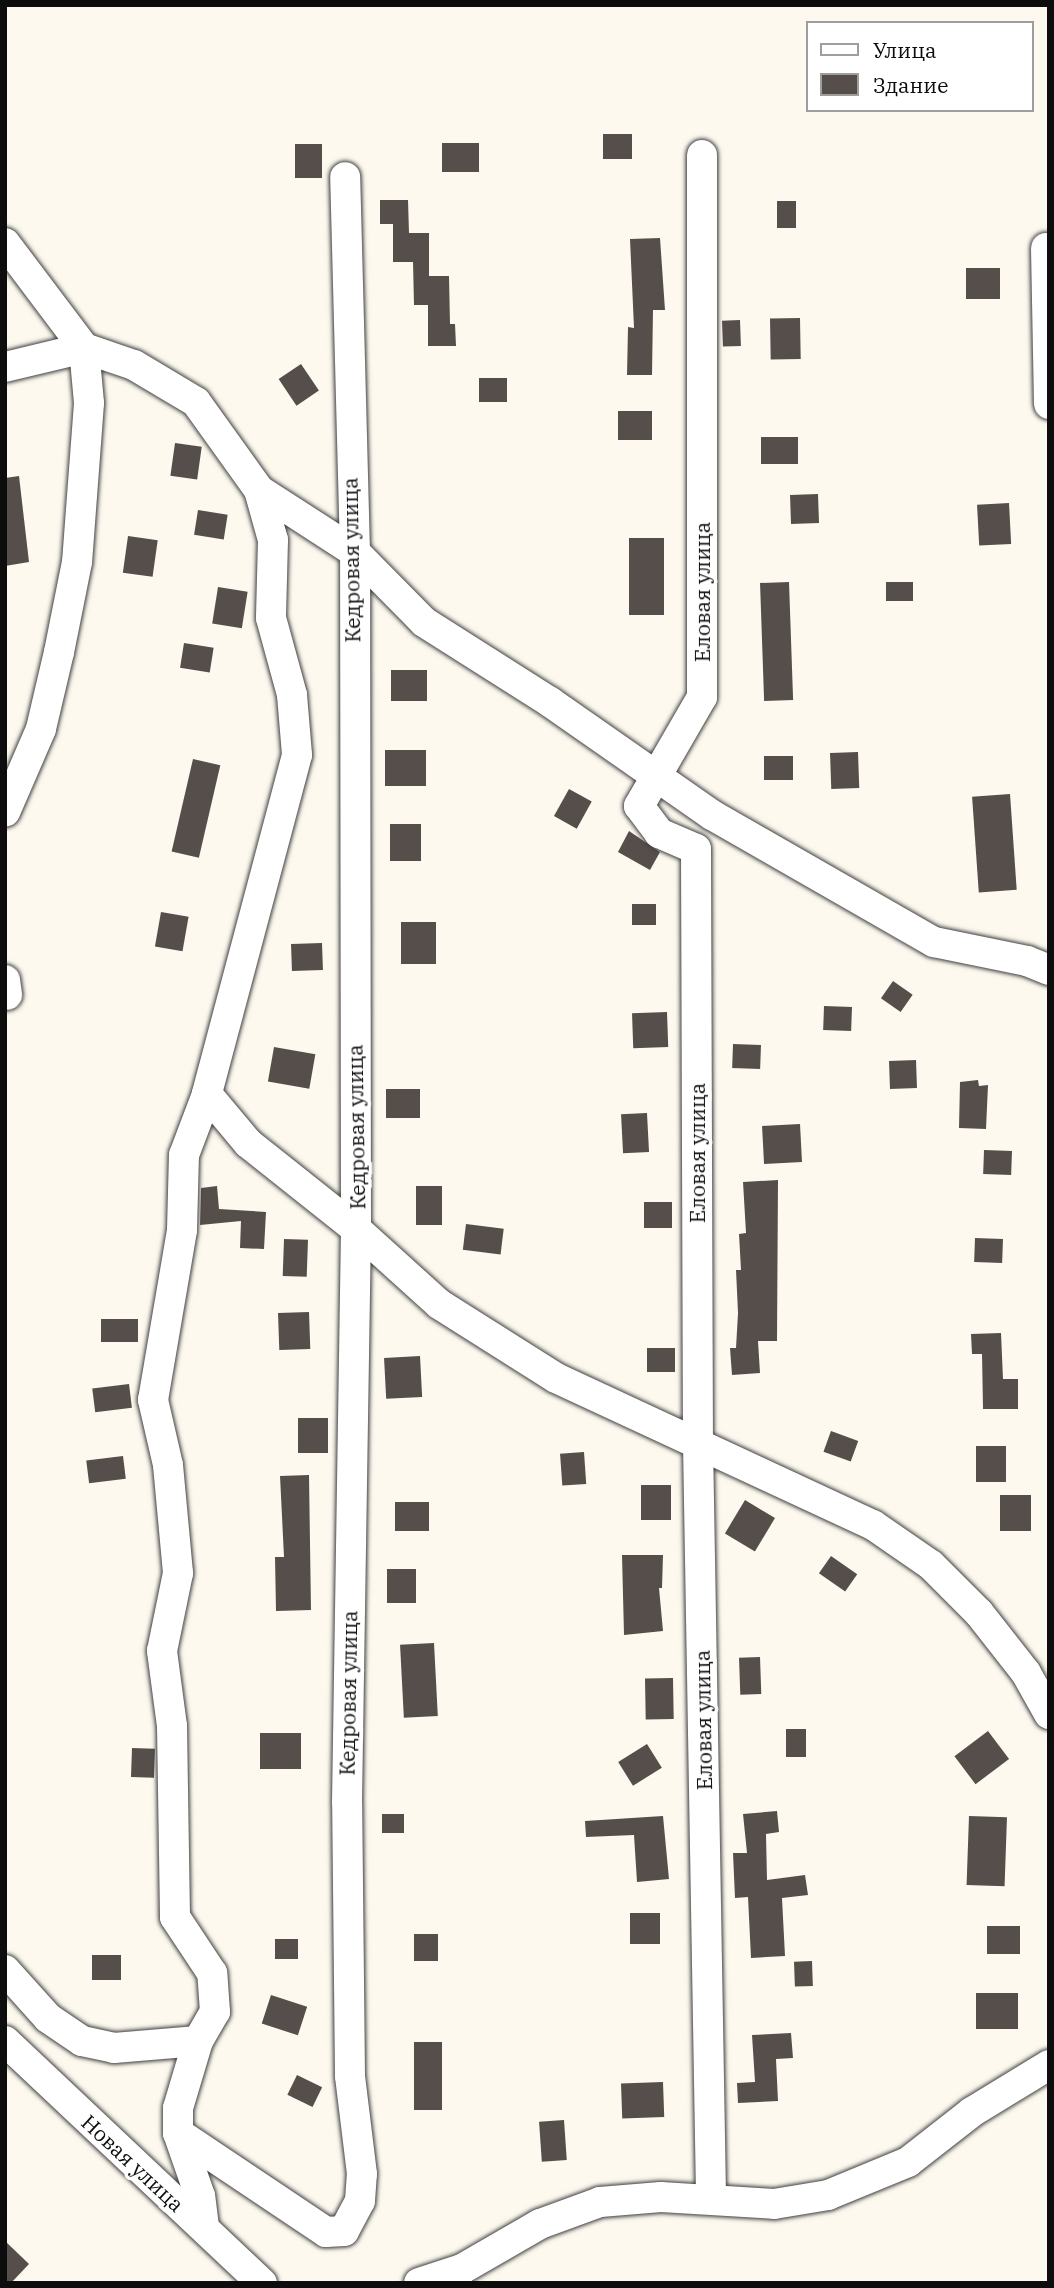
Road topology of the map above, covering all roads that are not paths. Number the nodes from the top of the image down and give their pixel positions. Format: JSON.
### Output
{"nodes":[{"id":1,"x":702,"y":155,"type":"dead end"},
{"id":2,"x":345,"y":177,"type":"dead end"},
{"id":3,"x":5,"y":243,"type":"edge"},
{"id":4,"x":1046,"y":248,"type":"dead end"},
{"id":5,"x":85,"y":348,"type":"junction"},
{"id":6,"x":5,"y":367,"type":"edge"},
{"id":7,"x":1049,"y":404,"type":"edge"},
{"id":8,"x":259,"y":490,"type":"junction"},
{"id":9,"x":355,"y":552,"type":"junction"},
{"id":10,"x":653,"y":776,"type":"junction"},
{"id":11,"x":5,"y":812,"type":"edge"},
{"id":12,"x":712,"y":815,"type":"junction"},
{"id":13,"x":696,"y":849,"type":"junction"},
{"id":14,"x":1049,"y":970,"type":"edge"},
{"id":15,"x":207,"y":1094,"type":"junction"},
{"id":16,"x":356,"y":1229,"type":"junction"},
{"id":17,"x":698,"y":1443,"type":"junction"},
{"id":18,"x":1049,"y":1714,"type":"edge"},
{"id":19,"x":5,"y":1970,"type":"edge"},
{"id":20,"x":5,"y":2041,"type":"edge"},
{"id":21,"x":198,"y":2041,"type":"junction"},
{"id":22,"x":1049,"y":2065,"type":"edge"},
{"id":23,"x":178,"y":2133,"type":"junction"},
{"id":24,"x":711,"y":2199,"type":"junction"},
{"id":25,"x":204,"y":2227,"type":"junction"},
{"id":26,"x":262,"y":2283,"type":"edge"},
{"id":27,"x":419,"y":2283,"type":"edge"}],
"edges":[{"from":1,"to":10,"type":"street","name":"Еловая улица"},
{"from":2,"to":9,"type":"street","name":"Кедровая улица"},
{"from":3,"to":5,"type":"street"},
{"from":4,"to":7,"type":"street"},
{"from":5,"to":6,"type":"street"},
{"from":5,"to":8,"type":"street"},
{"from":5,"to":11,"type":"street"},
{"from":8,"to":9,"type":"street"},
{"from":8,"to":15,"type":"street"},
{"from":9,"to":10,"type":"street"},
{"from":9,"to":16,"type":"street","name":"Кедровая улица"},
{"from":10,"to":12,"type":"street"},
{"from":10,"to":13,"type":"street","name":"Еловая улица"},
{"from":12,"to":13,"type":"street"},
{"from":12,"to":14,"type":"street"},
{"from":13,"to":17,"type":"street","name":"Еловая улица"},
{"from":15,"to":16,"type":"street"},
{"from":15,"to":21,"type":"street"},
{"from":16,"to":17,"type":"street"},
{"from":16,"to":23,"type":"street","name":"Кедровая улица"},
{"from":17,"to":18,"type":"street"},
{"from":17,"to":24,"type":"street","name":"Еловая улица"},
{"from":19,"to":21,"type":"street"},
{"from":20,"to":25,"type":"street","name":"Новая улица"},
{"from":21,"to":23,"type":"street"},
{"from":22,"to":24,"type":"street"},
{"from":23,"to":25,"type":"street"},
{"from":24,"to":27,"type":"street"},
{"from":25,"to":26,"type":"street","name":"Новая улица"}]}
